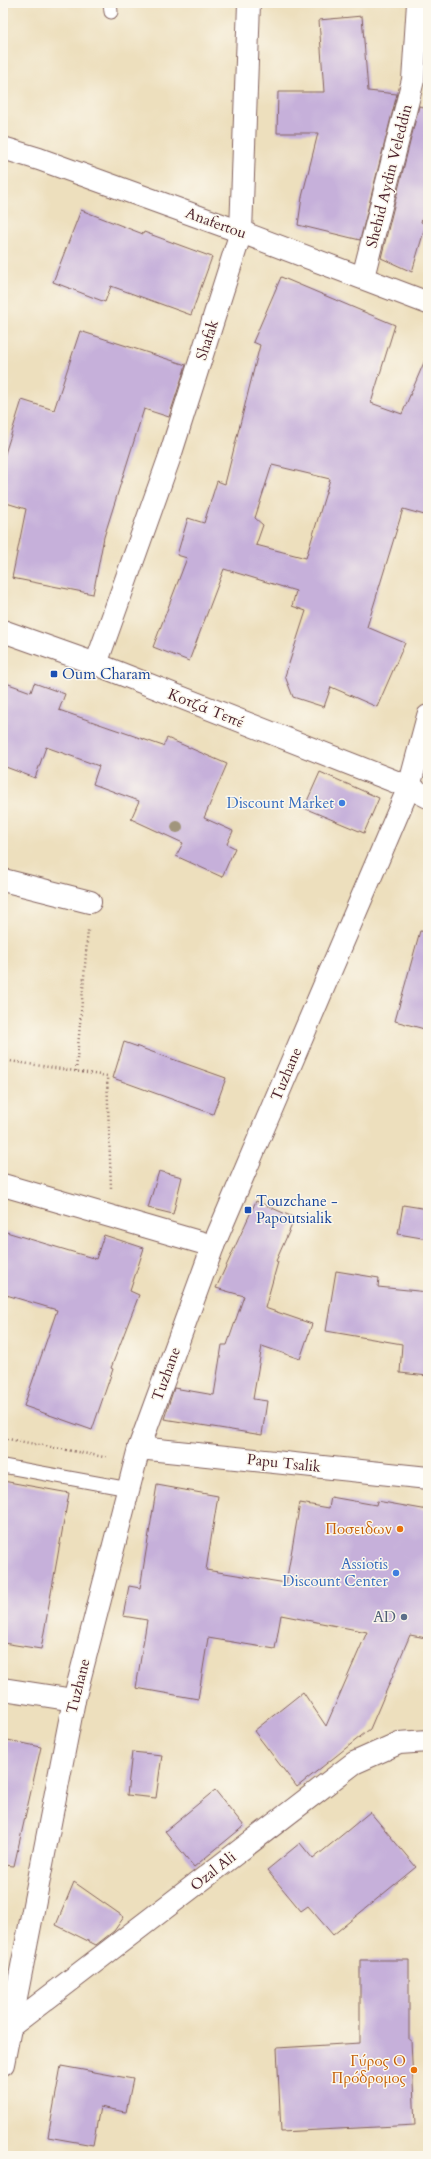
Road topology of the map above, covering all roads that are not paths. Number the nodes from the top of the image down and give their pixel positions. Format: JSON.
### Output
{"nodes":[{"id":1,"x":249,"y":3,"type":"edge"},
{"id":2,"x":418,"y":3,"type":"edge"},
{"id":3,"x":3,"y":148,"type":"edge"},
{"id":4,"x":241,"y":232,"type":"junction"},
{"id":5,"x":363,"y":278,"type":"junction"},
{"id":6,"x":428,"y":303,"type":"edge"},
{"id":7,"x":3,"y":631,"type":"edge"},
{"id":8,"x":96,"y":664,"type":"junction"},
{"id":9,"x":428,"y":716,"type":"edge"},
{"id":10,"x":408,"y":787,"type":"junction"},
{"id":11,"x":428,"y":797,"type":"edge"},
{"id":12,"x":3,"y":880,"type":"edge"},
{"id":13,"x":90,"y":902,"type":"road end"},
{"id":14,"x":3,"y":1185,"type":"edge"},
{"id":15,"x":213,"y":1246,"type":"junction"},
{"id":16,"x":137,"y":1456,"type":"junction"},
{"id":17,"x":3,"y":1466,"type":"edge"},
{"id":18,"x":428,"y":1478,"type":"edge"},
{"id":19,"x":129,"y":1489,"type":"junction"},
{"id":20,"x":3,"y":1689,"type":"edge"},
{"id":21,"x":74,"y":1700,"type":"junction"},
{"id":22,"x":428,"y":1741,"type":"edge"},
{"id":23,"x":11,"y":2026,"type":"junction"},
{"id":24,"x":3,"y":2064,"type":"edge"}],
"edges":[{"from":1,"to":4,"type":"street","name":"Shafak"},
{"from":2,"to":5,"type":"street","name":"Shehid Aydin Veleddin"},
{"from":3,"to":4,"type":"street","name":"Anafertou"},
{"from":4,"to":5,"type":"street","name":"Anafertou"},
{"from":4,"to":8,"type":"street","name":"Shafak"},
{"from":5,"to":6,"type":"street","name":"Anafertou"},
{"from":7,"to":8,"type":"street","name":"Κοτζά Τεπέ"},
{"from":8,"to":10,"type":"street","name":"Κοτζά Τεπέ"},
{"from":9,"to":10,"type":"street","name":"Tuzhane"},
{"from":10,"to":11,"type":"street","name":"Κοτζά Τεπέ"},
{"from":10,"to":15,"type":"street","name":"Tuzhane"},
{"from":12,"to":13,"type":"street"},
{"from":14,"to":15,"type":"street"},
{"from":15,"to":16,"type":"street","name":"Tuzhane"},
{"from":16,"to":18,"type":"street","name":"Papu Tsalik"},
{"from":16,"to":19,"type":"street","name":"Tuzhane"},
{"from":17,"to":19,"type":"lane"},
{"from":19,"to":21,"type":"street","name":"Tuzhane"},
{"from":20,"to":21,"type":"street"},
{"from":21,"to":23,"type":"street","name":"Tuzhane"},
{"from":22,"to":23,"type":"street","name":"Ozal Ali"},
{"from":23,"to":24,"type":"street","name":"Tuzhane"}]}
